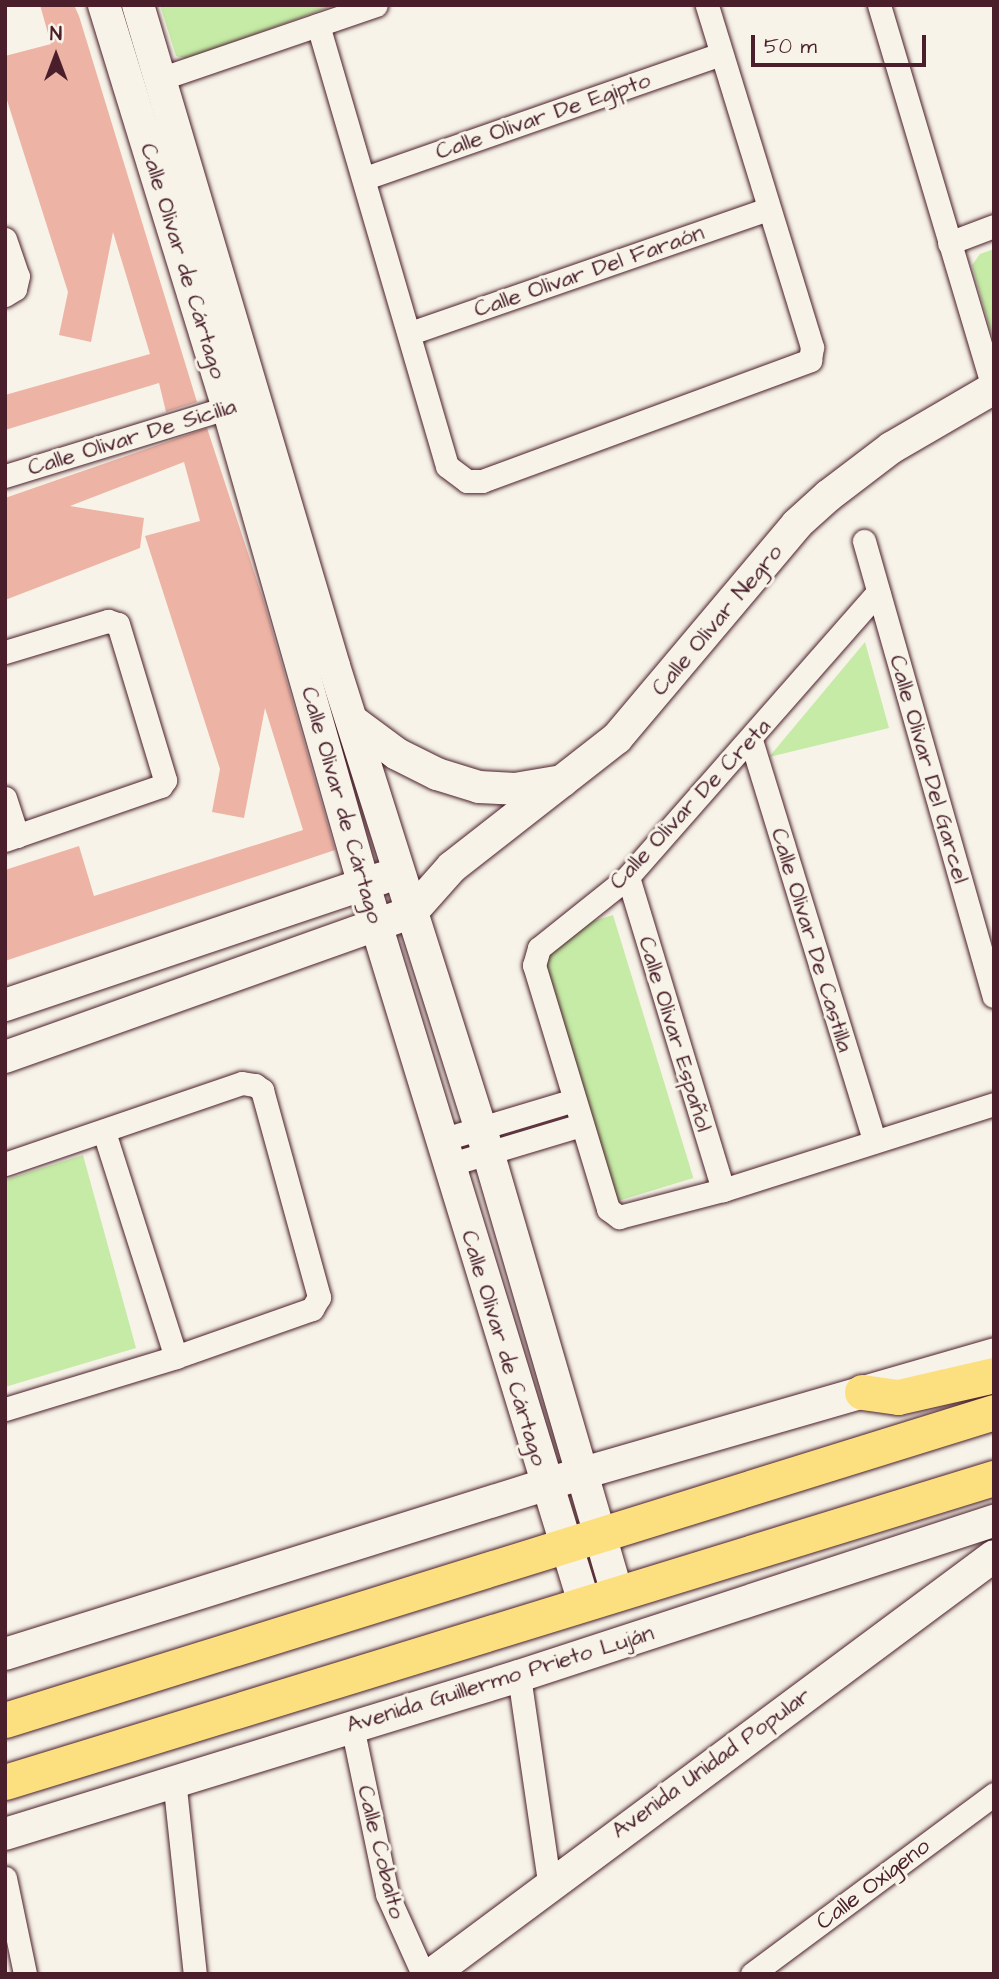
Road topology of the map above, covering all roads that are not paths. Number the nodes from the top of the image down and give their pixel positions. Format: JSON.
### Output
{"nodes":[{"id":1,"x":104,"y":5,"type":"edge"},
{"id":2,"x":138,"y":5,"type":"edge"},
{"id":3,"x":375,"y":5,"type":"edge"},
{"id":4,"x":707,"y":5,"type":"edge"},
{"id":5,"x":879,"y":5,"type":"edge"},
{"id":6,"x":317,"y":25,"type":"junction"},
{"id":7,"x":721,"y":54,"type":"junction"},
{"id":8,"x":160,"y":79,"type":"junction"},
{"id":9,"x":365,"y":178,"type":"junction"},
{"id":10,"x":768,"y":209,"type":"junction"},
{"id":11,"x":994,"y":226,"type":"edge"},
{"id":12,"x":5,"y":239,"type":"edge"},
{"id":13,"x":948,"y":243,"type":"junction"},
{"id":14,"x":5,"y":295,"type":"edge"},
{"id":15,"x":410,"y":333,"type":"junction"},
{"id":16,"x":993,"y":388,"type":"edge"},
{"id":17,"x":258,"y":398,"type":"junction"},
{"id":18,"x":228,"y":408,"type":"junction"},
{"id":19,"x":5,"y":475,"type":"edge"},
{"id":20,"x":864,"y":541,"type":"dead end"},
{"id":21,"x":878,"y":592,"type":"junction"},
{"id":22,"x":5,"y":652,"type":"edge"},
{"id":23,"x":355,"y":723,"type":"junction"},
{"id":24,"x":751,"y":740,"type":"junction"},
{"id":25,"x":567,"y":781,"type":"junction"},
{"id":26,"x":5,"y":799,"type":"edge"},
{"id":27,"x":11,"y":838,"type":"edge"},
{"id":28,"x":452,"y":867,"type":"junction"},
{"id":29,"x":399,"y":871,"type":"junction"},
{"id":30,"x":628,"y":877,"type":"junction"},
{"id":31,"x":364,"y":885,"type":"junction"},
{"id":32,"x":412,"y":912,"type":"junction"},
{"id":33,"x":378,"y":927,"type":"junction"},
{"id":34,"x":994,"y":996,"type":"edge"},
{"id":35,"x":5,"y":1005,"type":"edge"},
{"id":36,"x":5,"y":1057,"type":"edge"},
{"id":37,"x":574,"y":1100,"type":"junction"},
{"id":38,"x":994,"y":1104,"type":"edge"},
{"id":39,"x":581,"y":1125,"type":"junction"},
{"id":40,"x":104,"y":1132,"type":"junction"},
{"id":41,"x":484,"y":1140,"type":"junction"},
{"id":42,"x":874,"y":1141,"type":"junction"},
{"id":43,"x":445,"y":1152,"type":"junction"},
{"id":44,"x":5,"y":1164,"type":"edge"},
{"id":45,"x":723,"y":1190,"type":"junction"},
{"id":46,"x":994,"y":1354,"type":"edge"},
{"id":47,"x":176,"y":1357,"type":"junction"},
{"id":48,"x":994,"y":1375,"type":"edge"},
{"id":49,"x":862,"y":1392,"type":"junction"},
{"id":50,"x":5,"y":1409,"type":"edge"},
{"id":51,"x":994,"y":1412,"type":"edge"},
{"id":52,"x":583,"y":1474,"type":"junction"},
{"id":53,"x":994,"y":1478,"type":"edge"},
{"id":54,"x":546,"y":1485,"type":"junction"},
{"id":55,"x":994,"y":1502,"type":"edge"},
{"id":56,"x":849,"y":1521,"type":"junction"},
{"id":57,"x":994,"y":1521,"type":"edge"},
{"id":58,"x":600,"y":1535,"type":"junction"},
{"id":59,"x":564,"y":1546,"type":"junction"},
{"id":60,"x":994,"y":1556,"type":"edge"},
{"id":61,"x":617,"y":1592,"type":"junction"},
{"id":62,"x":584,"y":1603,"type":"junction"},
{"id":63,"x":5,"y":1654,"type":"edge"},
{"id":64,"x":519,"y":1676,"type":"junction"},
{"id":65,"x":5,"y":1720,"type":"edge"},
{"id":66,"x":352,"y":1726,"type":"junction"},
{"id":67,"x":174,"y":1779,"type":"junction"},
{"id":68,"x":5,"y":1782,"type":"edge"},
{"id":69,"x":994,"y":1794,"type":"edge"},
{"id":70,"x":5,"y":1835,"type":"edge"},
{"id":71,"x":5,"y":1878,"type":"edge"},
{"id":72,"x":549,"y":1882,"type":"junction"},
{"id":73,"x":25,"y":1974,"type":"edge"},
{"id":74,"x":195,"y":1974,"type":"edge"},
{"id":75,"x":423,"y":1974,"type":"edge"},
{"id":76,"x":432,"y":1974,"type":"edge"},
{"id":77,"x":752,"y":1974,"type":"edge"}],
"edges":[{"from":1,"to":18,"type":"street","name":"Calle Olivar de Cártago"},
{"from":2,"to":8,"type":"street","name":"Calle Olivar de Cártago"},
{"from":3,"to":6,"type":"street"},
{"from":4,"to":7,"type":"street"},
{"from":5,"to":13,"type":"street"},
{"from":6,"to":8,"type":"street"},
{"from":6,"to":9,"type":"street"},
{"from":7,"to":9,"type":"street","name":"Calle Olivar De Egipto"},
{"from":7,"to":10,"type":"street"},
{"from":8,"to":17,"type":"street","name":"Calle Olivar de Cártago"},
{"from":9,"to":15,"type":"street"},
{"from":10,"to":15,"type":"street","name":"Calle Olivar Del Faraón"},
{"from":10,"to":15,"type":"street"},
{"from":11,"to":13,"type":"street"},
{"from":12,"to":14,"type":"street"},
{"from":13,"to":16,"type":"street"},
{"from":16,"to":25,"type":"street","name":"Calle Olivar Negro"},
{"from":17,"to":18,"type":"street","name":"Calle Olivar De Sicilia"},
{"from":17,"to":23,"type":"street","name":"Calle Olivar de Cártago"},
{"from":18,"to":19,"type":"street","name":"Calle Olivar De Sicilia"},
{"from":18,"to":31,"type":"street","name":"Calle Olivar de Cártago"},
{"from":20,"to":21,"type":"street","name":"Calle Olivar Del Garcel"},
{"from":21,"to":24,"type":"street","name":"Calle Olivar De Creta"},
{"from":21,"to":34,"type":"street","name":"Calle Olivar Del Garcel"},
{"from":22,"to":27,"type":"street"},
{"from":23,"to":25,"type":"street"},
{"from":23,"to":29,"type":"street","name":"Calle Olivar de Cártago"},
{"from":24,"to":30,"type":"street","name":"Calle Olivar De Creta"},
{"from":24,"to":42,"type":"street","name":"Calle Olivar De Castilla"},
{"from":25,"to":28,"type":"street","name":"Calle Olivar Negro"},
{"from":26,"to":27,"type":"street"},
{"from":28,"to":29,"type":"street"},
{"from":28,"to":32,"type":"street","name":"Calle Olivar Negro"},
{"from":29,"to":31,"type":"street"},
{"from":29,"to":32,"type":"street","name":"Calle Olivar de Cártago"},
{"from":30,"to":37,"type":"street","name":"Calle Olivar De Creta"},
{"from":30,"to":45,"type":"street","name":"Calle Olivar Español"},
{"from":31,"to":33,"type":"street","name":"Calle Olivar de Cártago"},
{"from":31,"to":35,"type":"street"},
{"from":32,"to":33,"type":"street"},
{"from":32,"to":41,"type":"street","name":"Calle Olivar de Cártago"},
{"from":33,"to":36,"type":"street"},
{"from":33,"to":43,"type":"street","name":"Calle Olivar de Cártago"},
{"from":37,"to":39,"type":"street","name":"Calle Olivar De Creta"},
{"from":37,"to":41,"type":"street"},
{"from":38,"to":42,"type":"street","name":"Calle Olivar De Creta"},
{"from":39,"to":41,"type":"street"},
{"from":39,"to":45,"type":"street","name":"Calle Olivar De Creta"},
{"from":40,"to":44,"type":"street"},
{"from":40,"to":47,"type":"street"},
{"from":40,"to":47,"type":"street"},
{"from":41,"to":43,"type":"street"},
{"from":41,"to":52,"type":"street","name":"Calle Olivar de Cártago"},
{"from":42,"to":45,"type":"street","name":"Calle Olivar De Creta"},
{"from":43,"to":54,"type":"street","name":"Calle Olivar de Cártago"},
{"from":46,"to":49,"type":"street"},
{"from":47,"to":50,"type":"street"},
{"from":48,"to":49,"type":"main road"},
{"from":49,"to":52,"type":"street"},
{"from":51,"to":58,"type":"main road"},
{"from":52,"to":54,"type":"street"},
{"from":52,"to":58,"type":"street","name":"Calle Olivar de Cártago"},
{"from":53,"to":56,"type":"main road","name":"Avenida Guillermo Prieto Luján"},
{"from":54,"to":59,"type":"street","name":"Calle Olivar de Cártago"},
{"from":54,"to":63,"type":"street"},
{"from":55,"to":56,"type":"main road"},
{"from":56,"to":61,"type":"main road","name":"Avenida Guillermo Prieto Luján"},
{"from":57,"to":64,"type":"street","name":"Avenida Guillermo Prieto Luján"},
{"from":58,"to":59,"type":"main road"},
{"from":58,"to":61,"type":"street","name":"Calle Olivar de Cártago"},
{"from":59,"to":62,"type":"street","name":"Calle Olivar de Cártago"},
{"from":59,"to":65,"type":"main road"},
{"from":60,"to":72,"type":"street","name":"Avenida Unidad Popular"},
{"from":61,"to":62,"type":"main road","name":"Avenida Guillermo Prieto Luján"},
{"from":62,"to":68,"type":"main road","name":"Avenida Guillermo Prieto Luján"},
{"from":64,"to":66,"type":"street","name":"Avenida Guillermo Prieto Luján"},
{"from":64,"to":72,"type":"street"},
{"from":66,"to":67,"type":"street","name":"Avenida Guillermo Prieto Luján"},
{"from":66,"to":75,"type":"street","name":"Calle Cobalto"},
{"from":67,"to":70,"type":"street","name":"Avenida Guillermo Prieto Luján"},
{"from":67,"to":74,"type":"street"},
{"from":69,"to":77,"type":"street","name":"Calle Oxígeno"},
{"from":71,"to":73,"type":"street"},
{"from":72,"to":76,"type":"street","name":"Avenida Unidad Popular"}]}
